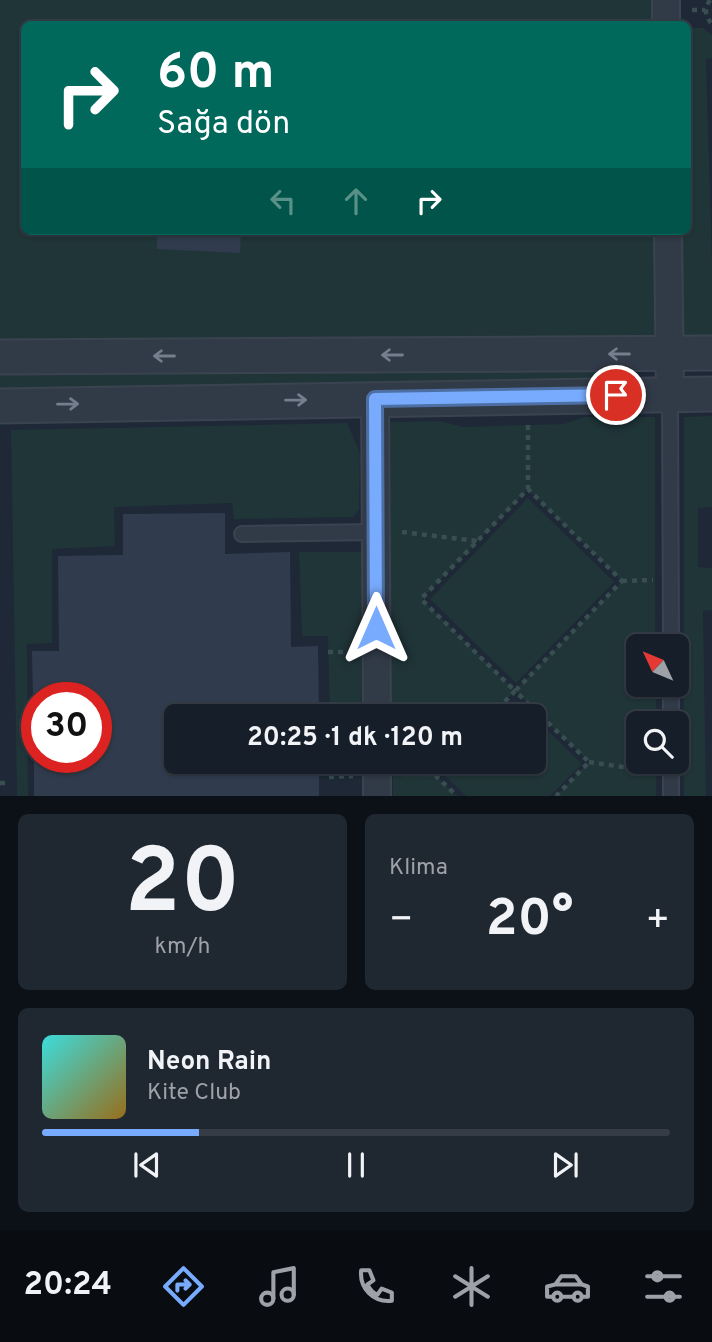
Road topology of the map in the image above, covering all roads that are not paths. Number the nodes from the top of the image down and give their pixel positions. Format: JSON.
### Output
{"nodes":[{"id":1,"x":666,"y":0,"type":"edge"},
{"id":2,"x":666,"y":21,"type":"edge"},
{"id":3,"x":668,"y":235,"type":"edge"},
{"id":4,"x":669,"y":353,"type":"junction"},
{"id":5,"x":712,"y":353,"type":"edge"},
{"id":6,"x":0,"y":357,"type":"edge"},
{"id":7,"x":670,"y":394,"type":"junction"},
{"id":8,"x":712,"y":394,"type":"edge"},
{"id":9,"x":375,"y":399,"type":"junction"},
{"id":10,"x":0,"y":405,"type":"edge"},
{"id":11,"x":383,"y":531,"type":"junction"},
{"id":12,"x":242,"y":534,"type":"dead end"},
{"id":13,"x":671,"y":634,"type":"edge"},
{"id":14,"x":377,"y":704,"type":"edge"},
{"id":15,"x":383,"y":774,"type":"edge"},
{"id":16,"x":671,"y":774,"type":"edge"},
{"id":17,"x":377,"y":796,"type":"edge"},
{"id":18,"x":671,"y":796,"type":"edge"}],
"edges":[{"from":1,"to":2,"type":"street"},
{"from":3,"to":4,"type":"street"},
{"from":4,"to":5,"type":"street"},
{"from":4,"to":6,"type":"street","one_way":true},
{"from":4,"to":7,"type":"street"},
{"from":7,"to":8,"type":"street"},
{"from":7,"to":9,"type":"street"},
{"from":7,"to":13,"type":"lane"},
{"from":10,"to":9,"type":"street","one_way":true},
{"from":9,"to":11,"type":"street"},
{"from":11,"to":12,"type":"lane"},
{"from":11,"to":14,"type":"street"},
{"from":15,"to":17,"type":"street"},
{"from":16,"to":18,"type":"lane"}]}
